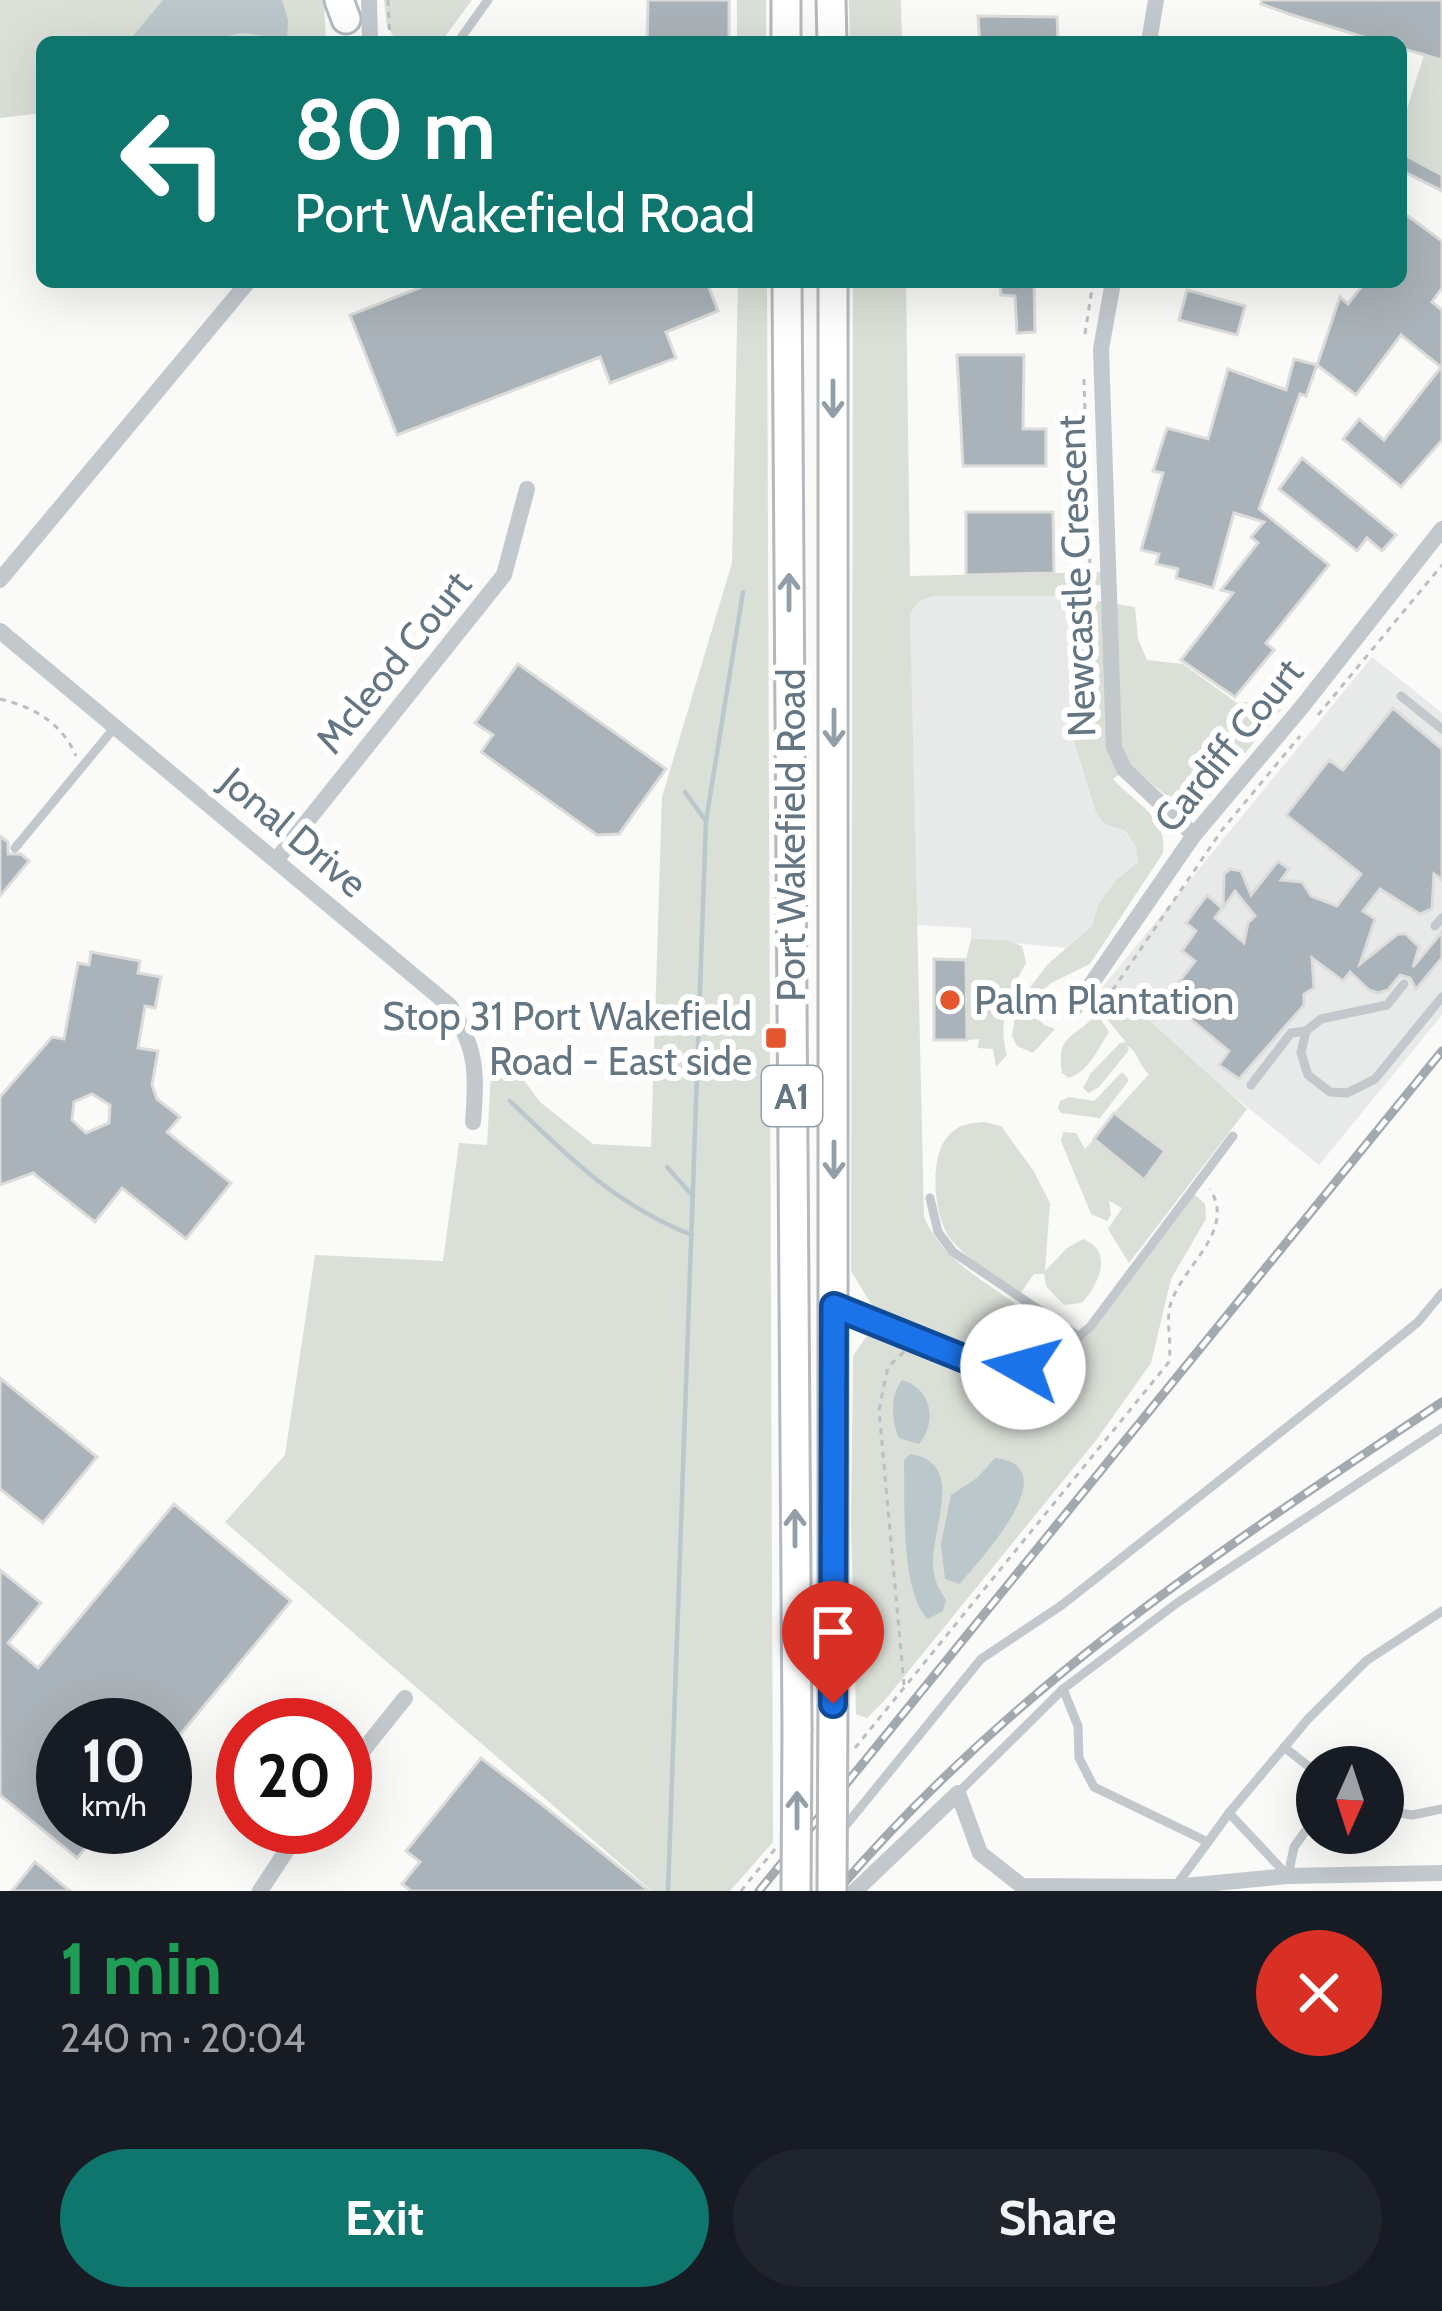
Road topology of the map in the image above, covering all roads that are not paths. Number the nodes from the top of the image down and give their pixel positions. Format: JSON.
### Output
{"nodes":[{"id":1,"x":370,"y":0,"type":"edge"},
{"id":2,"x":488,"y":0,"type":"edge"},
{"id":3,"x":786,"y":0,"type":"edge"},
{"id":4,"x":832,"y":0,"type":"edge"},
{"id":5,"x":1156,"y":0,"type":"edge"},
{"id":6,"x":370,"y":36,"type":"edge"},
{"id":7,"x":462,"y":36,"type":"edge"},
{"id":8,"x":786,"y":36,"type":"edge"},
{"id":9,"x":832,"y":36,"type":"edge"},
{"id":10,"x":1150,"y":36,"type":"edge"},
{"id":11,"x":243,"y":288,"type":"edge"},
{"id":12,"x":787,"y":288,"type":"edge"},
{"id":13,"x":833,"y":288,"type":"edge"},
{"id":14,"x":1112,"y":288,"type":"edge"},
{"id":15,"x":527,"y":489,"type":"dead end"},
{"id":16,"x":1442,"y":529,"type":"edge"},
{"id":17,"x":0,"y":580,"type":"edge"},
{"id":18,"x":0,"y":631,"type":"edge"},
{"id":19,"x":1401,"y":696,"type":"dead end"},
{"id":20,"x":115,"y":727,"type":"junction"},
{"id":21,"x":1442,"y":729,"type":"edge"},
{"id":22,"x":1194,"y":835,"type":"junction"},
{"id":23,"x":15,"y":848,"type":"dead end"},
{"id":24,"x":277,"y":859,"type":"junction"},
{"id":25,"x":1404,"y":985,"type":"dead end"},
{"id":26,"x":1442,"y":997,"type":"edge"},
{"id":27,"x":1073,"y":1009,"type":"dead end"},
{"id":28,"x":1306,"y":1031,"type":"junction"},
{"id":29,"x":1251,"y":1085,"type":"dead end"},
{"id":30,"x":473,"y":1123,"type":"dead end"},
{"id":31,"x":1233,"y":1136,"type":"dead end"},
{"id":32,"x":930,"y":1198,"type":"dead end"},
{"id":33,"x":1442,"y":1293,"type":"edge"},
{"id":34,"x":834,"y":1306,"type":"junction"},
{"id":35,"x":1078,"y":1337,"type":"junction"},
{"id":36,"x":1442,"y":1428,"type":"edge"},
{"id":37,"x":1442,"y":1611,"type":"edge"},
{"id":38,"x":1063,"y":1689,"type":"junction"},
{"id":39,"x":405,"y":1698,"type":"dead end"},
{"id":40,"x":372,"y":1739,"type":"edge"},
{"id":41,"x":1284,"y":1747,"type":"junction"},
{"id":42,"x":1296,"y":1756,"type":"edge"},
{"id":43,"x":958,"y":1793,"type":"junction"},
{"id":44,"x":1442,"y":1809,"type":"edge"},
{"id":45,"x":1229,"y":1813,"type":"junction"},
{"id":46,"x":1404,"y":1814,"type":"edge"},
{"id":47,"x":1208,"y":1842,"type":"junction"},
{"id":48,"x":1296,"y":1844,"type":"edge"},
{"id":49,"x":284,"y":1854,"type":"edge"},
{"id":50,"x":822,"y":1855,"type":"dead end"},
{"id":51,"x":1442,"y":1873,"type":"edge"},
{"id":52,"x":1288,"y":1876,"type":"junction"},
{"id":53,"x":799,"y":1885,"type":"edge"},
{"id":54,"x":1175,"y":1887,"type":"junction"},
{"id":55,"x":260,"y":1891,"type":"edge"},
{"id":56,"x":832,"y":1891,"type":"edge"},
{"id":57,"x":855,"y":1891,"type":"edge"}],
"edges":[{"from":1,"to":6,"type":"street"},
{"from":2,"to":7,"type":"lane"},
{"from":3,"to":8,"type":"highway"},
{"from":4,"to":9,"type":"highway"},
{"from":5,"to":10,"type":"street"},
{"from":11,"to":17,"type":"street"},
{"from":53,"to":12,"type":"highway","name":"Port Wakefield Road","number":"A1","one_way":true,"bridge":true},
{"from":13,"to":34,"type":"highway","name":"Port Wakefield Road","number":"A1","one_way":true},
{"from":14,"to":22,"type":"street","name":"Newcastle Crescent"},
{"from":15,"to":24,"type":"street","name":"Mcleod Court"},
{"from":16,"to":22,"type":"street","name":"Cardiff Court"},
{"from":18,"to":20,"type":"street","name":"Jonal Drive"},
{"from":19,"to":21,"type":"lane"},
{"from":20,"to":23,"type":"lane"},
{"from":20,"to":24,"type":"street","name":"Jonal Drive"},
{"from":22,"to":27,"type":"street","name":"Cardiff Court"},
{"from":24,"to":30,"type":"street","name":"Jonal Drive"},
{"from":25,"to":28,"type":"lane"},
{"from":26,"to":28,"type":"lane"},
{"from":28,"to":29,"type":"lane"},
{"from":31,"to":35,"type":"lane"},
{"from":32,"to":35,"type":"lane"},
{"from":33,"to":50,"type":"lane"},
{"from":34,"to":35,"type":"lane"},
{"from":34,"to":56,"type":"highway","name":"Port Wakefield Road","number":"A1","bridge":true},
{"from":36,"to":38,"type":"lane"},
{"from":37,"to":41,"type":"lane"},
{"from":38,"to":43,"type":"lane"},
{"from":38,"to":47,"type":"lane"},
{"from":39,"to":40,"type":"street"},
{"from":41,"to":42,"type":"lane"},
{"from":41,"to":45,"type":"lane"},
{"from":43,"to":54,"type":"street"},
{"from":43,"to":57,"type":"street"},
{"from":44,"to":46,"type":"lane"},
{"from":45,"to":47,"type":"lane"},
{"from":45,"to":52,"type":"lane"},
{"from":47,"to":54,"type":"lane"},
{"from":48,"to":52,"type":"lane"},
{"from":49,"to":55,"type":"street"},
{"from":51,"to":52,"type":"street"},
{"from":52,"to":54,"type":"street"}]}
